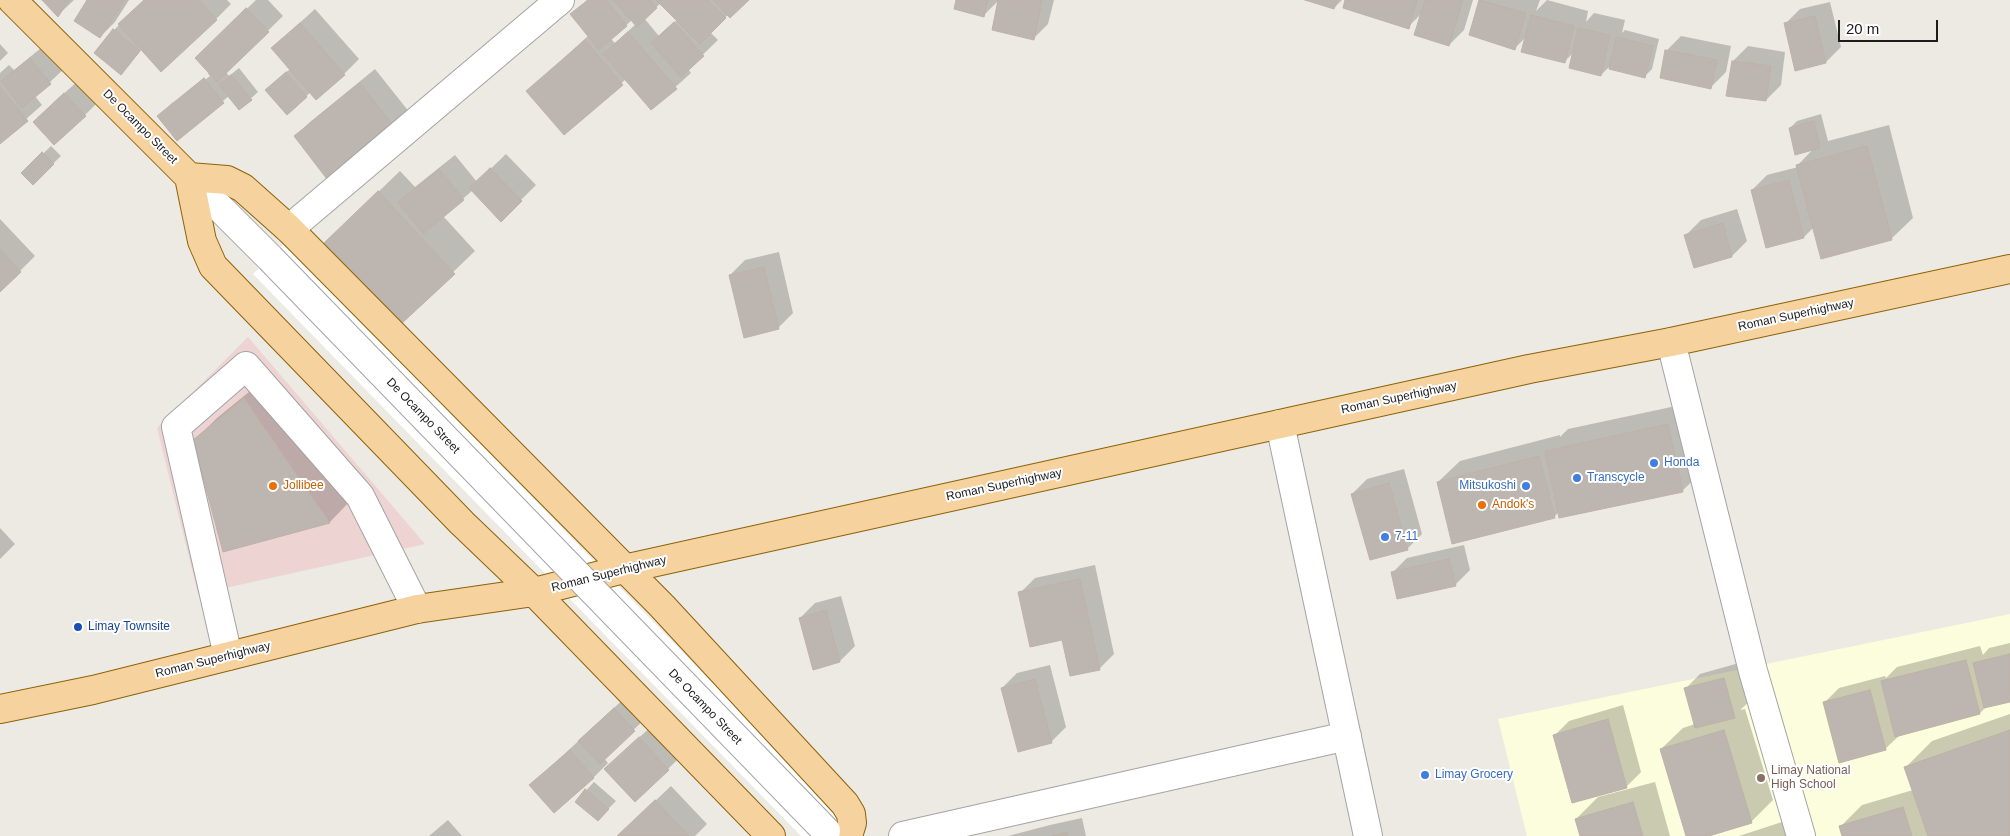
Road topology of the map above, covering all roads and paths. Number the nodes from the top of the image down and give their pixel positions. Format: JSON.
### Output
{"nodes":[{"id":1,"x":12,"y":0,"type":"edge"},
{"id":2,"x":560,"y":0,"type":"edge"},
{"id":3,"x":189,"y":177,"type":"junction"},
{"id":4,"x":289,"y":229,"type":"junction"},
{"id":5,"x":2010,"y":269,"type":"edge"},
{"id":6,"x":1671,"y":342,"type":"junction"},
{"id":7,"x":1280,"y":424,"type":"junction"},
{"id":8,"x":624,"y":569,"type":"junction"},
{"id":9,"x":534,"y":592,"type":"junction"},
{"id":10,"x":417,"y":609,"type":"junction"},
{"id":11,"x":228,"y":656,"type":"junction"},
{"id":12,"x":0,"y":709,"type":"edge"},
{"id":13,"x":1347,"y":736,"type":"junction"},
{"id":14,"x":835,"y":834,"type":"edge"},
{"id":15,"x":771,"y":836,"type":"edge"},
{"id":16,"x":903,"y":836,"type":"edge"},
{"id":17,"x":1368,"y":836,"type":"edge"},
{"id":18,"x":1801,"y":836,"type":"edge"}],
"edges":[{"from":1,"to":3,"type":"main road","name":"De Ocampo Street"},
{"from":2,"to":4,"type":"street"},
{"from":3,"to":4,"type":"main road"},
{"from":3,"to":9,"type":"main road"},
{"from":3,"to":14,"type":"street","name":"De Ocampo Street","bridge":true},
{"from":4,"to":8,"type":"main road"},
{"from":5,"to":6,"type":"main road","name":"Roman Superhighway"},
{"from":6,"to":7,"type":"main road","name":"Roman Superhighway"},
{"from":6,"to":18,"type":"street"},
{"from":7,"to":8,"type":"main road","name":"Roman Superhighway"},
{"from":7,"to":13,"type":"street"},
{"from":8,"to":9,"type":"main road","name":"Roman Superhighway"},
{"from":8,"to":14,"type":"main road"},
{"from":9,"to":10,"type":"main road","name":"Roman Superhighway"},
{"from":9,"to":15,"type":"main road"},
{"from":10,"to":11,"type":"main road","name":"Roman Superhighway"},
{"from":10,"to":11,"type":"street"},
{"from":11,"to":12,"type":"main road","name":"Roman Superhighway"},
{"from":13,"to":16,"type":"street"},
{"from":13,"to":17,"type":"street"}]}
